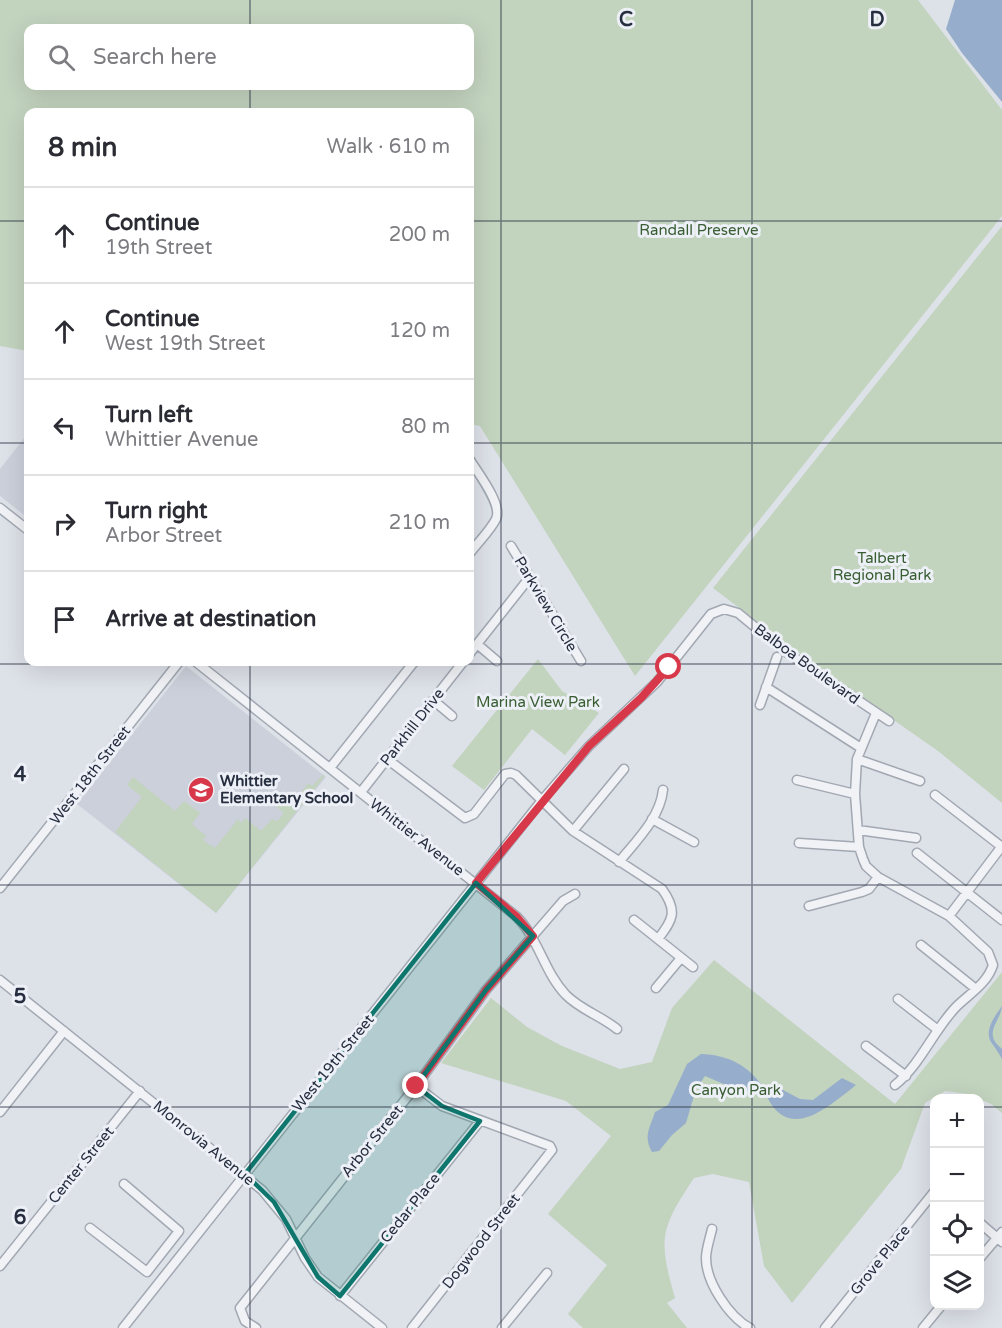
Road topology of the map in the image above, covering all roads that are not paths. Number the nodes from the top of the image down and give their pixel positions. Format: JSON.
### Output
{"nodes":[{"id":1,"x":474,"y":467,"type":"edge"},
{"id":2,"x":476,"y":471,"type":"junction"},
{"id":3,"x":474,"y":474,"type":"edge"},
{"id":4,"x":0,"y":508,"type":"edge"},
{"id":5,"x":24,"y":527,"type":"edge"},
{"id":6,"x":511,"y":546,"type":"dead end"},
{"id":7,"x":474,"y":548,"type":"edge"},
{"id":8,"x":530,"y":577,"type":"junction"},
{"id":9,"x":724,"y":609,"type":"joint"},
{"id":10,"x":477,"y":644,"type":"junction"},
{"id":11,"x":474,"y":648,"type":"edge"},
{"id":12,"x":777,"y":657,"type":"dead end"},
{"id":13,"x":497,"y":661,"type":"dead end"},
{"id":14,"x":581,"y":661,"type":"dead end"},
{"id":15,"x":176,"y":666,"type":"edge"},
{"id":16,"x":201,"y":666,"type":"edge"},
{"id":17,"x":411,"y":666,"type":"edge"},
{"id":18,"x":460,"y":666,"type":"edge"},
{"id":19,"x":766,"y":687,"type":"junction"},
{"id":20,"x":433,"y":700,"type":"junction"},
{"id":21,"x":760,"y":705,"type":"dead end"},
{"id":22,"x":876,"y":713,"type":"junction"},
{"id":23,"x":452,"y":716,"type":"dead end"},
{"id":24,"x":890,"y":721,"type":"dead end"},
{"id":25,"x":861,"y":748,"type":"junction"},
{"id":26,"x":387,"y":759,"type":"junction"},
{"id":27,"x":857,"y":759,"type":"junction"},
{"id":28,"x":330,"y":768,"type":"junction"},
{"id":29,"x":624,"y":769,"type":"dead end"},
{"id":30,"x":797,"y":780,"type":"dead end"},
{"id":31,"x":920,"y":781,"type":"dead end"},
{"id":32,"x":663,"y":790,"type":"dead end"},
{"id":33,"x":361,"y":792,"type":"junction"},
{"id":34,"x":855,"y":794,"type":"junction"},
{"id":35,"x":935,"y":795,"type":"dead end"},
{"id":36,"x":543,"y":800,"type":"junction"},
{"id":37,"x":652,"y":819,"type":"junction"},
{"id":38,"x":858,"y":830,"type":"junction"},
{"id":39,"x":573,"y":831,"type":"junction"},
{"id":40,"x":916,"y":838,"type":"dead end"},
{"id":41,"x":694,"y":842,"type":"dead end"},
{"id":42,"x":800,"y":843,"type":"dead end"},
{"id":43,"x":1002,"y":846,"type":"edge"},
{"id":44,"x":859,"y":847,"type":"junction"},
{"id":45,"x":917,"y":853,"type":"dead end"},
{"id":46,"x":619,"y":862,"type":"junction"},
{"id":47,"x":878,"y":877,"type":"junction"},
{"id":48,"x":476,"y":883,"type":"junction"},
{"id":49,"x":0,"y":888,"type":"edge"},
{"id":50,"x":966,"y":892,"type":"junction"},
{"id":51,"x":575,"y":894,"type":"dead end"},
{"id":52,"x":809,"y":906,"type":"dead end"},
{"id":53,"x":949,"y":916,"type":"junction"},
{"id":54,"x":634,"y":920,"type":"dead end"},
{"id":55,"x":1002,"y":920,"type":"edge"},
{"id":56,"x":533,"y":936,"type":"junction"},
{"id":57,"x":658,"y":939,"type":"junction"},
{"id":58,"x":921,"y":945,"type":"dead end"},
{"id":59,"x":681,"y":958,"type":"junction"},
{"id":60,"x":693,"y":967,"type":"dead end"},
{"id":61,"x":0,"y":980,"type":"edge"},
{"id":62,"x":656,"y":988,"type":"dead end"},
{"id":63,"x":976,"y":990,"type":"junction"},
{"id":64,"x":898,"y":999,"type":"dead end"},
{"id":65,"x":617,"y":1029,"type":"dead end"},
{"id":66,"x":938,"y":1030,"type":"junction"},
{"id":67,"x":64,"y":1031,"type":"junction"},
{"id":68,"x":866,"y":1046,"type":"dead end"},
{"id":69,"x":906,"y":1076,"type":"junction"},
{"id":70,"x":895,"y":1085,"type":"dead end"},
{"id":71,"x":416,"y":1086,"type":"junction"},
{"id":72,"x":140,"y":1091,"type":"junction"},
{"id":73,"x":0,"y":1112,"type":"edge"},
{"id":74,"x":480,"y":1121,"type":"junction"},
{"id":75,"x":244,"y":1174,"type":"junction"},
{"id":76,"x":124,"y":1184,"type":"dead end"},
{"id":77,"x":930,"y":1197,"type":"edge"},
{"id":78,"x":984,"y":1226,"type":"edge"},
{"id":79,"x":90,"y":1228,"type":"dead end"},
{"id":80,"x":712,"y":1229,"type":"dead end"},
{"id":81,"x":1000,"y":1237,"type":"edge"},
{"id":82,"x":295,"y":1238,"type":"junction"},
{"id":83,"x":982,"y":1256,"type":"edge"},
{"id":84,"x":158,"y":1259,"type":"junction"},
{"id":85,"x":0,"y":1266,"type":"edge"},
{"id":86,"x":170,"y":1268,"type":"junction"},
{"id":87,"x":547,"y":1272,"type":"dead end"},
{"id":88,"x":340,"y":1296,"type":"junction"},
{"id":89,"x":937,"y":1310,"type":"edge"},
{"id":90,"x":128,"y":1326,"type":"edge"},
{"id":91,"x":256,"y":1328,"type":"edge"},
{"id":92,"x":382,"y":1328,"type":"edge"},
{"id":93,"x":412,"y":1328,"type":"edge"},
{"id":94,"x":502,"y":1328,"type":"edge"},
{"id":95,"x":750,"y":1328,"type":"edge"},
{"id":96,"x":825,"y":1328,"type":"edge"},
{"id":97,"x":923,"y":1328,"type":"edge"}],
"edges":[{"from":1,"to":2,"type":"street"},
{"from":2,"to":3,"type":"street"},
{"from":2,"to":7,"type":"street"},
{"from":4,"to":5,"type":"street"},
{"from":6,"to":8,"type":"street","name":"Parkview Circle"},
{"from":8,"to":10,"type":"street"},
{"from":8,"to":14,"type":"street","name":"Parkview Circle"},
{"from":9,"to":22,"type":"street","name":"Balboa Boulevard"},
{"from":9,"to":36,"type":"street","name":"West 19th Street"},
{"from":10,"to":11,"type":"street"},
{"from":10,"to":13,"type":"street"},
{"from":12,"to":19,"type":"street"},
{"from":15,"to":49,"type":"street","name":"West 18th Street"},
{"from":16,"to":28,"type":"street","name":"Whittier Avenue"},
{"from":17,"to":28,"type":"street"},
{"from":18,"to":20,"type":"street","name":"Parkhill Drive"},
{"from":19,"to":21,"type":"street"},
{"from":19,"to":25,"type":"street"},
{"from":20,"to":23,"type":"street"},
{"from":20,"to":26,"type":"street","name":"Parkhill Drive"},
{"from":22,"to":24,"type":"street","name":"Balboa Boulevard"},
{"from":22,"to":25,"type":"street"},
{"from":25,"to":27,"type":"street"},
{"from":26,"to":33,"type":"street","name":"Parkhill Drive"},
{"from":26,"to":36,"type":"street"},
{"from":27,"to":31,"type":"street"},
{"from":27,"to":34,"type":"street"},
{"from":28,"to":33,"type":"street","name":"Whittier Avenue"},
{"from":29,"to":39,"type":"street"},
{"from":30,"to":34,"type":"street"},
{"from":32,"to":37,"type":"street"},
{"from":33,"to":48,"type":"street","name":"Whittier Avenue"},
{"from":34,"to":38,"type":"street"},
{"from":35,"to":43,"type":"street"},
{"from":36,"to":39,"type":"street"},
{"from":36,"to":48,"type":"street","name":"West 19th Street"},
{"from":37,"to":41,"type":"street"},
{"from":37,"to":46,"type":"street"},
{"from":38,"to":40,"type":"street"},
{"from":38,"to":44,"type":"street"},
{"from":39,"to":46,"type":"street"},
{"from":42,"to":44,"type":"street"},
{"from":43,"to":50,"type":"street"},
{"from":44,"to":47,"type":"street"},
{"from":45,"to":50,"type":"street"},
{"from":46,"to":57,"type":"street"},
{"from":47,"to":52,"type":"street"},
{"from":47,"to":53,"type":"street"},
{"from":48,"to":56,"type":"street","name":"Whittier Avenue"},
{"from":48,"to":75,"type":"street","name":"West 19th Street"},
{"from":50,"to":53,"type":"street"},
{"from":50,"to":55,"type":"street"},
{"from":51,"to":56,"type":"street","name":"Arbor Street"},
{"from":53,"to":63,"type":"street"},
{"from":54,"to":57,"type":"street"},
{"from":56,"to":65,"type":"street","name":"Whittier Avenue"},
{"from":56,"to":71,"type":"street","name":"Arbor Street"},
{"from":57,"to":59,"type":"street"},
{"from":58,"to":63,"type":"street"},
{"from":59,"to":60,"type":"street"},
{"from":59,"to":62,"type":"street"},
{"from":61,"to":67,"type":"street","name":"Monrovia Avenue"},
{"from":63,"to":66,"type":"street"},
{"from":64,"to":66,"type":"street"},
{"from":66,"to":69,"type":"street"},
{"from":67,"to":72,"type":"street","name":"Monrovia Avenue"},
{"from":67,"to":73,"type":"street"},
{"from":68,"to":69,"type":"street"},
{"from":69,"to":70,"type":"street"},
{"from":71,"to":74,"type":"street"},
{"from":71,"to":82,"type":"street","name":"Arbor Street"},
{"from":72,"to":75,"type":"street","name":"Monrovia Avenue"},
{"from":72,"to":85,"type":"street","name":"Center Street"},
{"from":74,"to":88,"type":"street","name":"Cedar Place"},
{"from":74,"to":93,"type":"street","name":"Dogwood Street"},
{"from":75,"to":82,"type":"street","name":"Monrovia Avenue"},
{"from":75,"to":86,"type":"street","name":"West 19th Street"},
{"from":76,"to":84,"type":"street"},
{"from":77,"to":96,"type":"street","name":"Grove Place"},
{"from":78,"to":81,"type":"street"},
{"from":79,"to":84,"type":"street"},
{"from":80,"to":95,"type":"street"},
{"from":81,"to":83,"type":"street"},
{"from":82,"to":88,"type":"street","name":"Monrovia Avenue"},
{"from":82,"to":91,"type":"street","name":"Arbor Street"},
{"from":84,"to":86,"type":"street"},
{"from":86,"to":90,"type":"street","name":"West 19th Street"},
{"from":87,"to":94,"type":"street"},
{"from":88,"to":92,"type":"street","name":"Monrovia Avenue"},
{"from":89,"to":97,"type":"street"}]}
